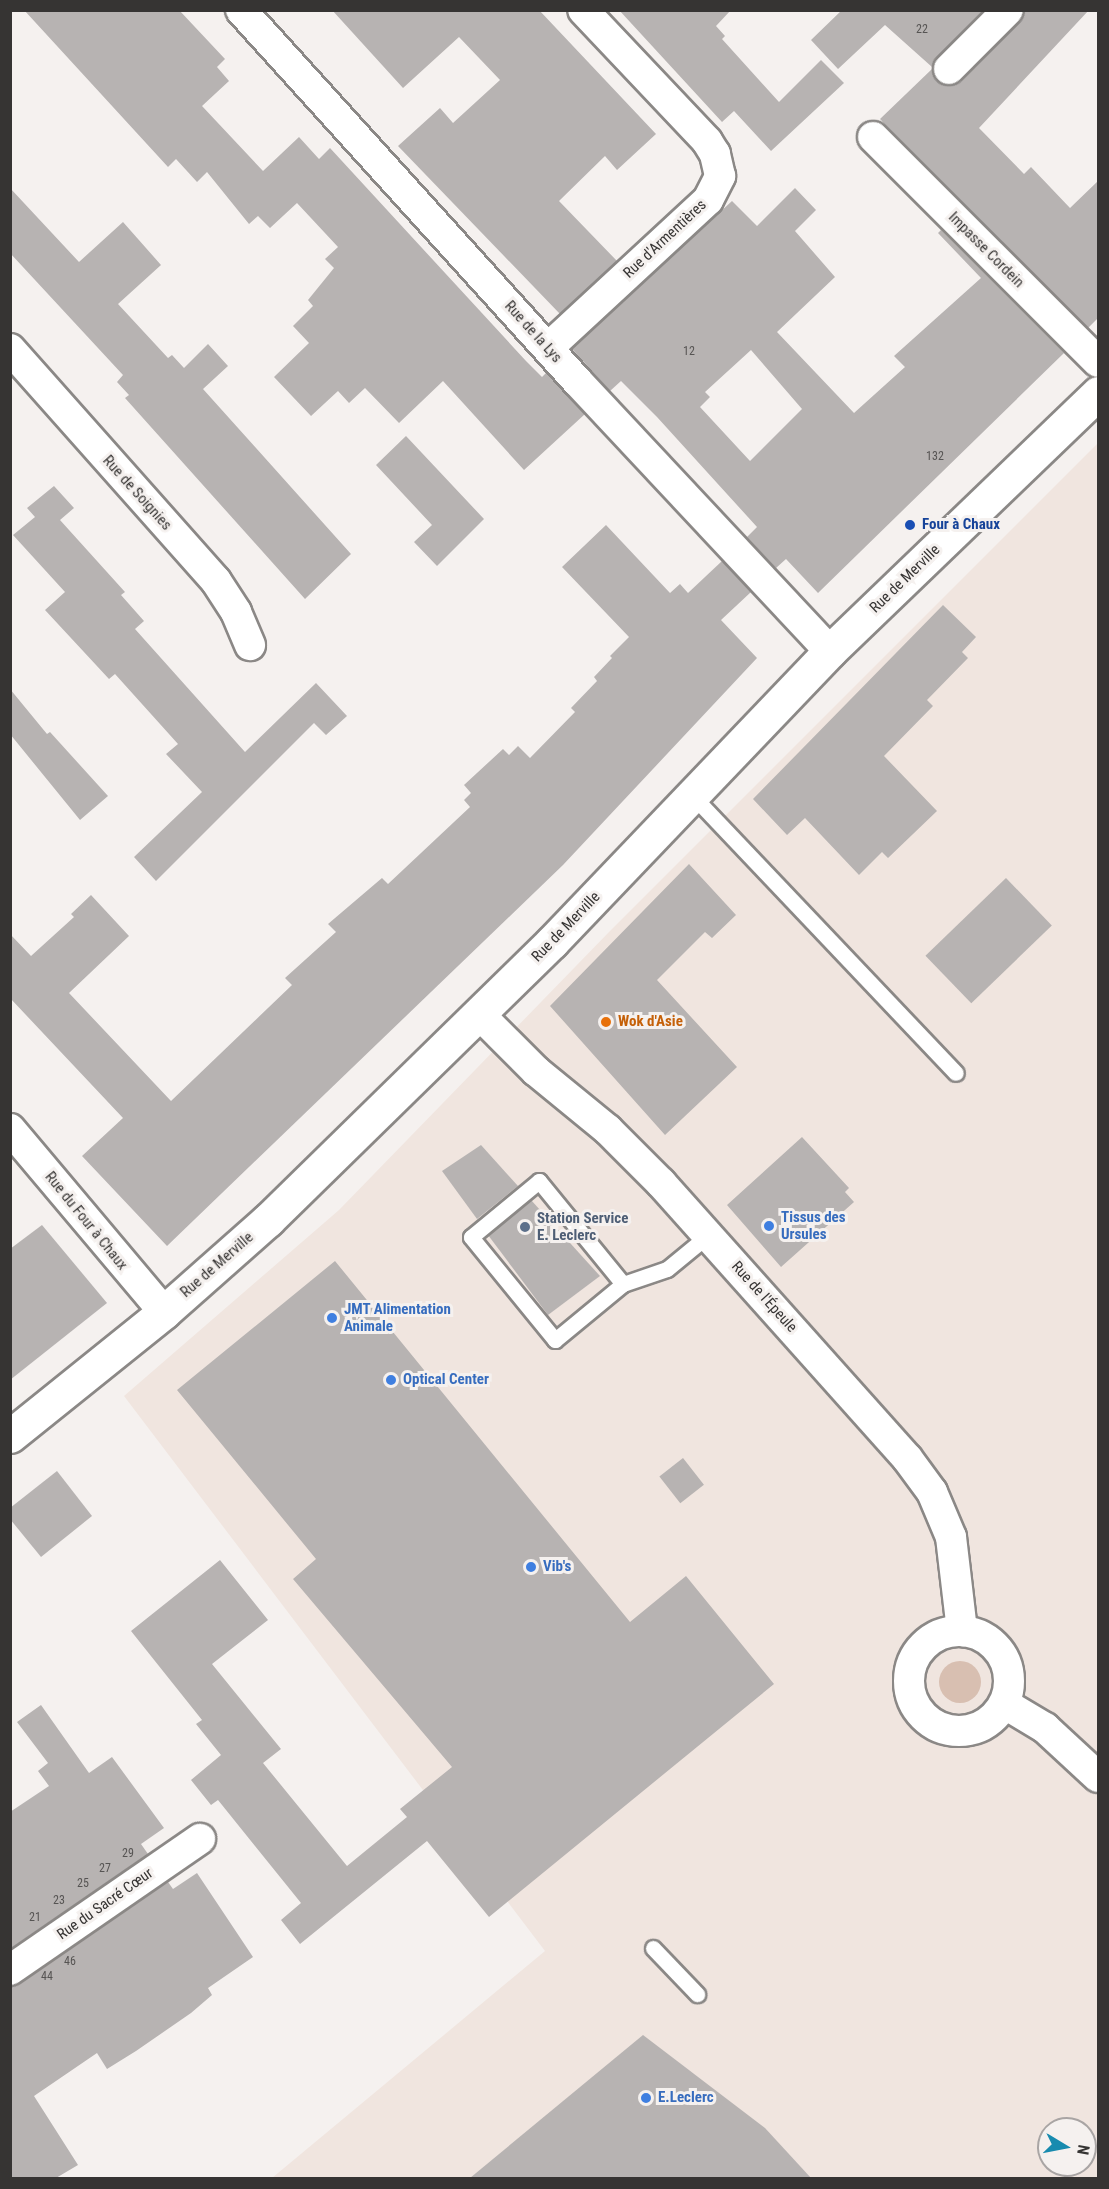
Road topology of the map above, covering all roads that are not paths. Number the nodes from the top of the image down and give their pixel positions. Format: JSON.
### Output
{"nodes":[{"id":1,"x":241,"y":10,"type":"edge"},
{"id":2,"x":583,"y":10,"type":"edge"},
{"id":3,"x":1008,"y":10,"type":"edge"},
{"id":4,"x":949,"y":69,"type":"dead end"},
{"id":5,"x":873,"y":137,"type":"dead end"},
{"id":6,"x":548,"y":348,"type":"junction"},
{"id":7,"x":10,"y":349,"type":"edge"},
{"id":8,"x":1098,"y":362,"type":"edge"},
{"id":9,"x":1098,"y":393,"type":"edge"},
{"id":10,"x":250,"y":645,"type":"dead end"},
{"id":11,"x":830,"y":651,"type":"junction"},
{"id":12,"x":692,"y":795,"type":"junction"},
{"id":13,"x":480,"y":1015,"type":"junction"},
{"id":14,"x":956,"y":1073,"type":"dead end"},
{"id":15,"x":10,"y":1128,"type":"edge"},
{"id":16,"x":707,"y":1236,"type":"junction"},
{"id":17,"x":623,"y":1284,"type":"junction"},
{"id":18,"x":164,"y":1312,"type":"junction"},
{"id":19,"x":10,"y":1436,"type":"edge"},
{"id":20,"x":962,"y":1631,"type":"junction"},
{"id":21,"x":1005,"y":1704,"type":"junction"},
{"id":22,"x":1098,"y":1777,"type":"edge"},
{"id":23,"x":200,"y":1839,"type":"dead end"},
{"id":24,"x":653,"y":1948,"type":"dead end"},
{"id":25,"x":10,"y":1970,"type":"edge"},
{"id":26,"x":697,"y":1994,"type":"dead end"}],
"edges":[{"from":1,"to":6,"type":"street","name":"Rue de la Lys"},
{"from":2,"to":6,"type":"street","name":"Rue d'Armentières"},
{"from":3,"to":4,"type":"street"},
{"from":5,"to":8,"type":"street","name":"Impasse Cordein"},
{"from":6,"to":11,"type":"street","name":"Rue de la Lys"},
{"from":7,"to":10,"type":"street","name":"Rue de Soignies"},
{"from":9,"to":11,"type":"street","name":"Rue de Merville"},
{"from":11,"to":12,"type":"street","name":"Rue de Merville"},
{"from":12,"to":13,"type":"street","name":"Rue de Merville"},
{"from":12,"to":14,"type":"lane"},
{"from":13,"to":16,"type":"street","name":"Rue de l'Épeule"},
{"from":13,"to":18,"type":"street","name":"Rue de Merville"},
{"from":15,"to":18,"type":"street","name":"Rue du Four à Chaux"},
{"from":16,"to":17,"type":"lane"},
{"from":16,"to":20,"type":"street","name":"Rue de l'Épeule"},
{"from":17,"to":17,"type":"lane"},
{"from":18,"to":19,"type":"street","name":"Rue de Merville"},
{"from":20,"to":21,"type":"street"},
{"from":20,"to":21,"type":"street"},
{"from":21,"to":22,"type":"street"},
{"from":23,"to":25,"type":"street","name":"Rue du Sacré Cœur"},
{"from":24,"to":26,"type":"lane"}]}
